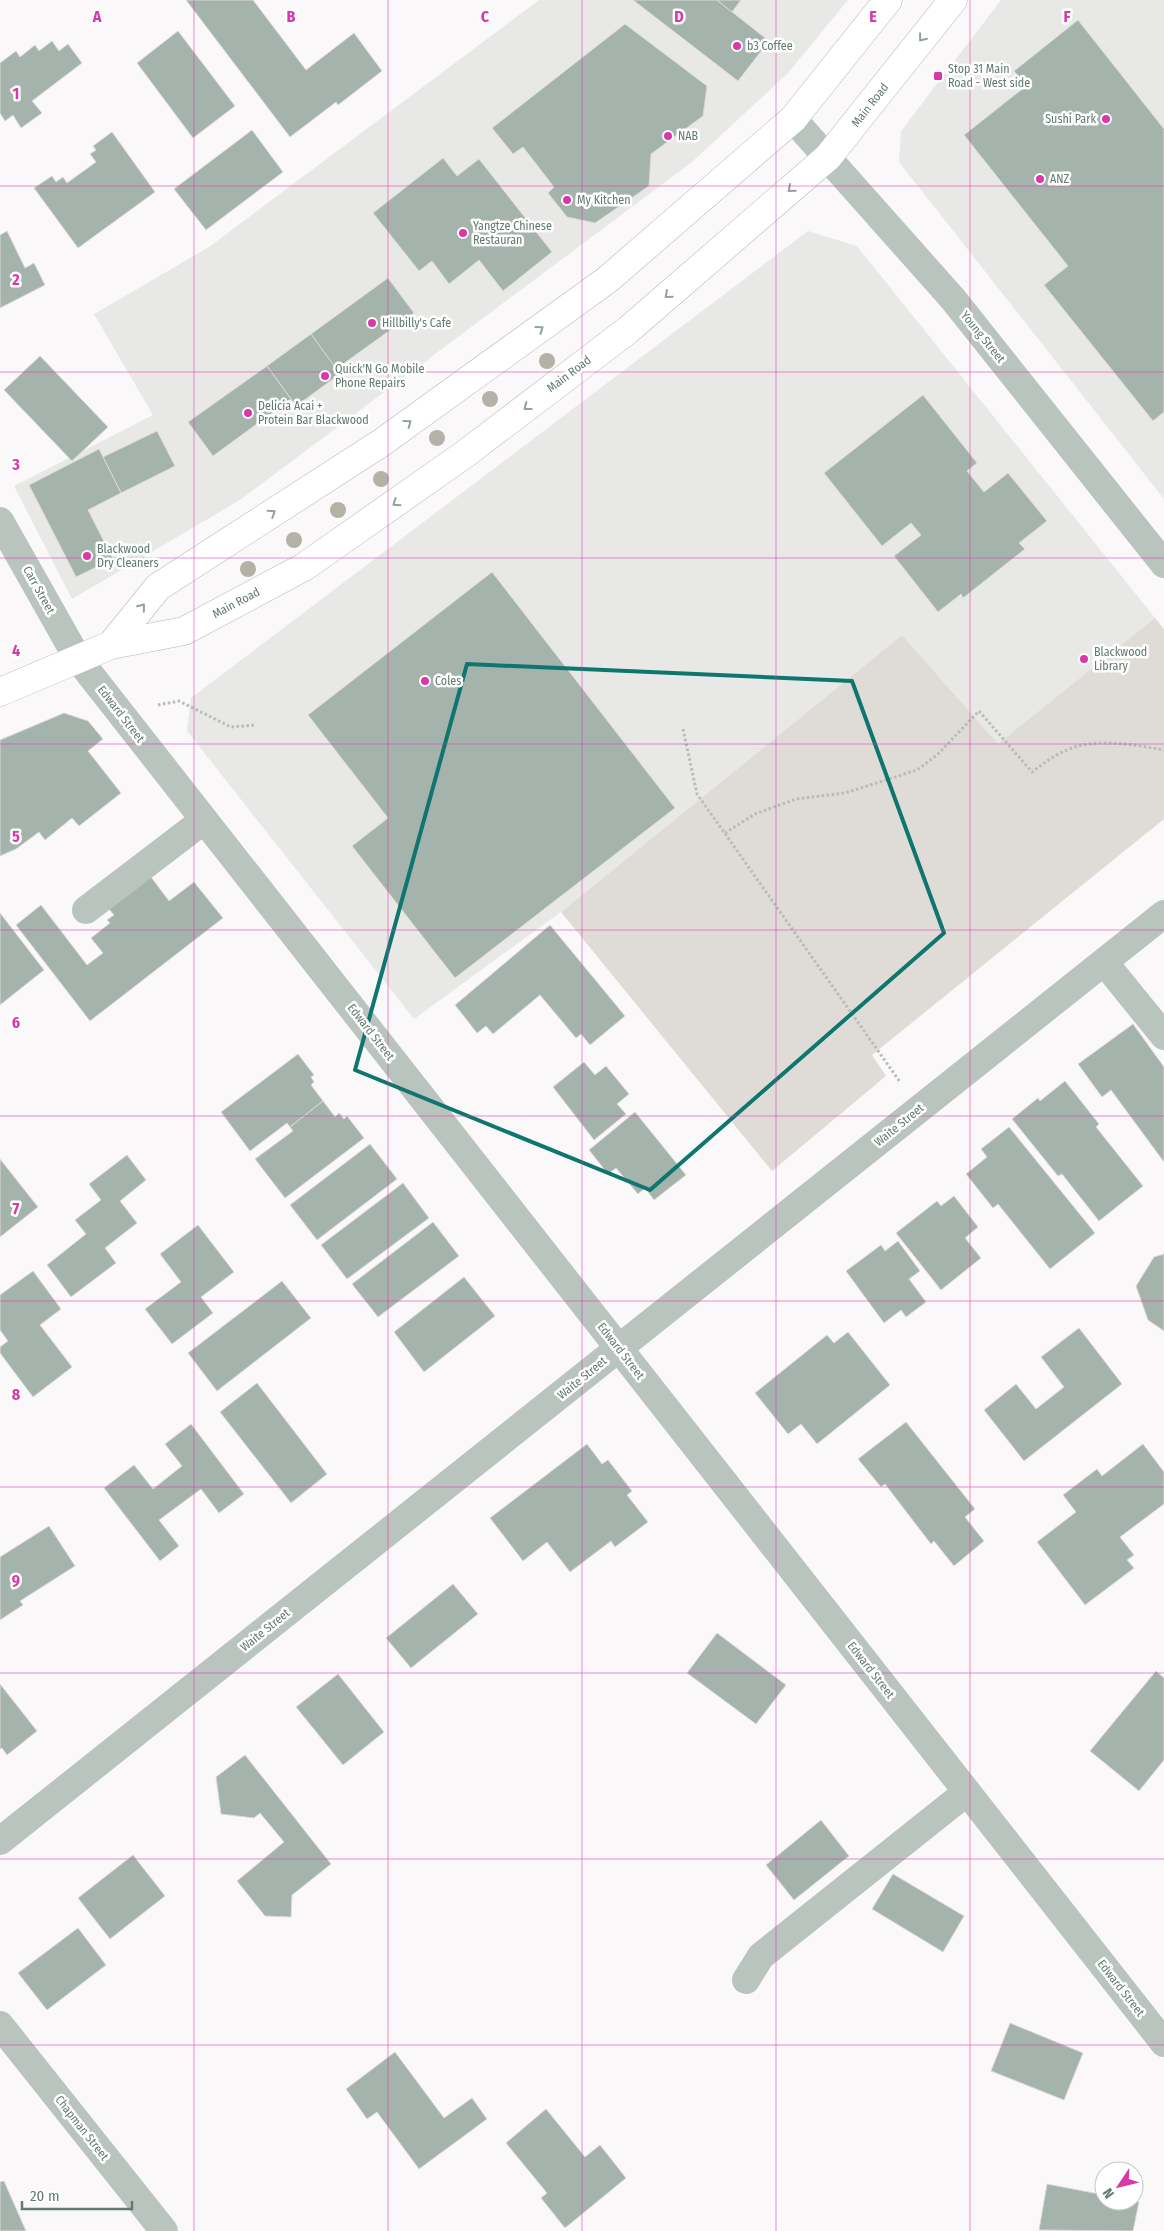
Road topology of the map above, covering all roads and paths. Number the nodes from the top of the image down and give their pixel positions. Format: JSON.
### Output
{"nodes":[{"id":1,"x":888,"y":0,"type":"edge"},
{"id":2,"x":952,"y":0,"type":"edge"},
{"id":3,"x":793,"y":119,"type":"junction"},
{"id":4,"x":828,"y":157,"type":"junction"},
{"id":5,"x":0,"y":521,"type":"edge"},
{"id":6,"x":1164,"y":564,"type":"edge"},
{"id":7,"x":111,"y":645,"type":"junction"},
{"id":8,"x":78,"y":660,"type":"junction"},
{"id":9,"x":0,"y":692,"type":"edge"},
{"id":10,"x":158,"y":705,"type":"dead end"},
{"id":11,"x":256,"y":725,"type":"dead end"},
{"id":12,"x":683,"y":729,"type":"dead end"},
{"id":13,"x":1164,"y":750,"type":"edge"},
{"id":14,"x":204,"y":820,"type":"junction"},
{"id":15,"x":725,"y":833,"type":"junction"},
{"id":16,"x":86,"y":910,"type":"dead end"},
{"id":17,"x":1164,"y":914,"type":"edge"},
{"id":18,"x":1104,"y":962,"type":"junction"},
{"id":19,"x":1164,"y":1036,"type":"edge"},
{"id":20,"x":919,"y":1109,"type":"junction"},
{"id":21,"x":619,"y":1349,"type":"junction"},
{"id":22,"x":967,"y":1792,"type":"junction"},
{"id":23,"x":0,"y":1841,"type":"edge"},
{"id":24,"x":746,"y":1980,"type":"dead end"},
{"id":25,"x":0,"y":2025,"type":"edge"},
{"id":26,"x":1164,"y":2043,"type":"edge"},
{"id":27,"x":164,"y":2231,"type":"edge"}],
"edges":[{"from":1,"to":3,"type":"main road","name":"Main Road"},
{"from":2,"to":4,"type":"main road","name":"Main Road","one_way":true},
{"from":3,"to":4,"type":"street","name":"Young Street"},
{"from":7,"to":3,"type":"main road","name":"Main Road","one_way":true},
{"from":4,"to":6,"type":"street","name":"Young Street"},
{"from":4,"to":7,"type":"main road","name":"Main Road","one_way":true},
{"from":5,"to":8,"type":"street","name":"Carr Street"},
{"from":7,"to":8,"type":"main road","name":"Main Road"},
{"from":8,"to":9,"type":"main road","name":"Main Road"},
{"from":8,"to":14,"type":"street","name":"Edward Street"},
{"from":10,"to":11,"type":"path"},
{"from":12,"to":15,"type":"path"},
{"from":13,"to":15,"type":"path"},
{"from":14,"to":16,"type":"street"},
{"from":14,"to":21,"type":"street","name":"Edward Street"},
{"from":15,"to":20,"type":"path"},
{"from":17,"to":18,"type":"street","name":"Waite Street"},
{"from":18,"to":19,"type":"street"},
{"from":18,"to":20,"type":"street","name":"Waite Street"},
{"from":20,"to":21,"type":"street","name":"Waite Street"},
{"from":21,"to":22,"type":"street","name":"Edward Street"},
{"from":21,"to":23,"type":"street","name":"Waite Street"},
{"from":22,"to":24,"type":"street"},
{"from":22,"to":26,"type":"street","name":"Edward Street"},
{"from":25,"to":27,"type":"street","name":"Chapman Street"}]}
